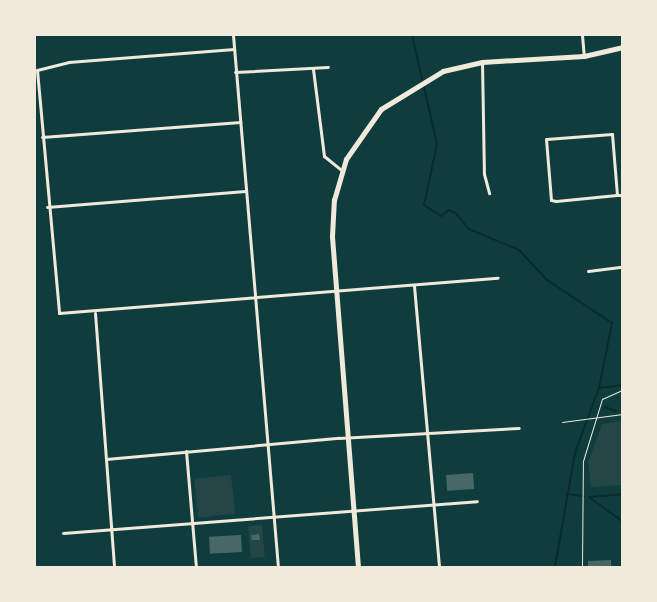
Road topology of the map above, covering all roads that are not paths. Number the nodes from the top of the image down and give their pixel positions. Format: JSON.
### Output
{"nodes":[{"id":1,"x":233,"y":35,"type":"edge"},
{"id":2,"x":582,"y":35,"type":"edge"},
{"id":3,"x":622,"y":47,"type":"edge"},
{"id":4,"x":234,"y":49,"type":"junction"},
{"id":5,"x":584,"y":56,"type":"junction"},
{"id":6,"x":482,"y":62,"type":"junction"},
{"id":7,"x":328,"y":67,"type":"dead end"},
{"id":8,"x":313,"y":69,"type":"junction"},
{"id":9,"x":235,"y":72,"type":"junction"},
{"id":10,"x":240,"y":122,"type":"junction"},
{"id":11,"x":42,"y":137,"type":"junction"},
{"id":12,"x":341,"y":170,"type":"junction"},
{"id":13,"x":245,"y":192,"type":"junction"},
{"id":14,"x":489,"y":193,"type":"dead end"},
{"id":15,"x":622,"y":194,"type":"edge"},
{"id":16,"x":617,"y":195,"type":"junction"},
{"id":17,"x":47,"y":207,"type":"junction"},
{"id":18,"x":622,"y":267,"type":"edge"},
{"id":19,"x":588,"y":271,"type":"dead end"},
{"id":20,"x":498,"y":278,"type":"dead end"},
{"id":21,"x":414,"y":286,"type":"junction"},
{"id":22,"x":334,"y":290,"type":"junction"},
{"id":23,"x":254,"y":297,"type":"junction"},
{"id":24,"x":95,"y":313,"type":"junction"},
{"id":25,"x":519,"y":428,"type":"dead end"},
{"id":26,"x":427,"y":431,"type":"junction"},
{"id":27,"x":347,"y":437,"type":"junction"},
{"id":28,"x":266,"y":444,"type":"junction"},
{"id":29,"x":186,"y":451,"type":"junction"},
{"id":30,"x":106,"y":458,"type":"junction"},
{"id":31,"x":477,"y":501,"type":"dead end"},
{"id":32,"x":434,"y":505,"type":"junction"},
{"id":33,"x":354,"y":510,"type":"junction"},
{"id":34,"x":273,"y":516,"type":"junction"},
{"id":35,"x":192,"y":522,"type":"junction"},
{"id":36,"x":112,"y":530,"type":"junction"},
{"id":37,"x":63,"y":533,"type":"dead end"},
{"id":38,"x":114,"y":567,"type":"edge"},
{"id":39,"x":196,"y":567,"type":"edge"},
{"id":40,"x":278,"y":567,"type":"edge"},
{"id":41,"x":358,"y":567,"type":"edge"},
{"id":42,"x":439,"y":567,"type":"edge"}],
"edges":[{"from":1,"to":4,"type":"street"},
{"from":2,"to":5,"type":"street"},
{"from":3,"to":5,"type":"main road"},
{"from":4,"to":9,"type":"street"},
{"from":4,"to":11,"type":"street"},
{"from":5,"to":6,"type":"main road"},
{"from":6,"to":12,"type":"main road"},
{"from":6,"to":14,"type":"street"},
{"from":7,"to":8,"type":"street"},
{"from":8,"to":9,"type":"street"},
{"from":8,"to":12,"type":"street"},
{"from":9,"to":10,"type":"street"},
{"from":10,"to":11,"type":"street"},
{"from":10,"to":13,"type":"street"},
{"from":11,"to":17,"type":"street"},
{"from":12,"to":22,"type":"main road"},
{"from":13,"to":17,"type":"street"},
{"from":13,"to":23,"type":"street"},
{"from":15,"to":16,"type":"street"},
{"from":16,"to":16,"type":"street"},
{"from":17,"to":24,"type":"street"},
{"from":18,"to":19,"type":"street"},
{"from":20,"to":21,"type":"street"},
{"from":21,"to":22,"type":"street"},
{"from":21,"to":26,"type":"street"},
{"from":22,"to":23,"type":"street"},
{"from":22,"to":27,"type":"main road"},
{"from":23,"to":24,"type":"street"},
{"from":23,"to":28,"type":"street"},
{"from":24,"to":30,"type":"street"},
{"from":25,"to":26,"type":"street"},
{"from":26,"to":27,"type":"street"},
{"from":26,"to":32,"type":"street"},
{"from":27,"to":28,"type":"street"},
{"from":27,"to":33,"type":"main road"},
{"from":28,"to":29,"type":"street"},
{"from":28,"to":34,"type":"street"},
{"from":29,"to":30,"type":"street"},
{"from":29,"to":35,"type":"street"},
{"from":30,"to":36,"type":"street"},
{"from":31,"to":32,"type":"street"},
{"from":32,"to":33,"type":"street"},
{"from":32,"to":42,"type":"street"},
{"from":33,"to":34,"type":"street"},
{"from":33,"to":41,"type":"main road"},
{"from":34,"to":35,"type":"street"},
{"from":34,"to":40,"type":"street"},
{"from":35,"to":36,"type":"street"},
{"from":35,"to":39,"type":"street"},
{"from":36,"to":37,"type":"street"},
{"from":36,"to":38,"type":"street"}]}
